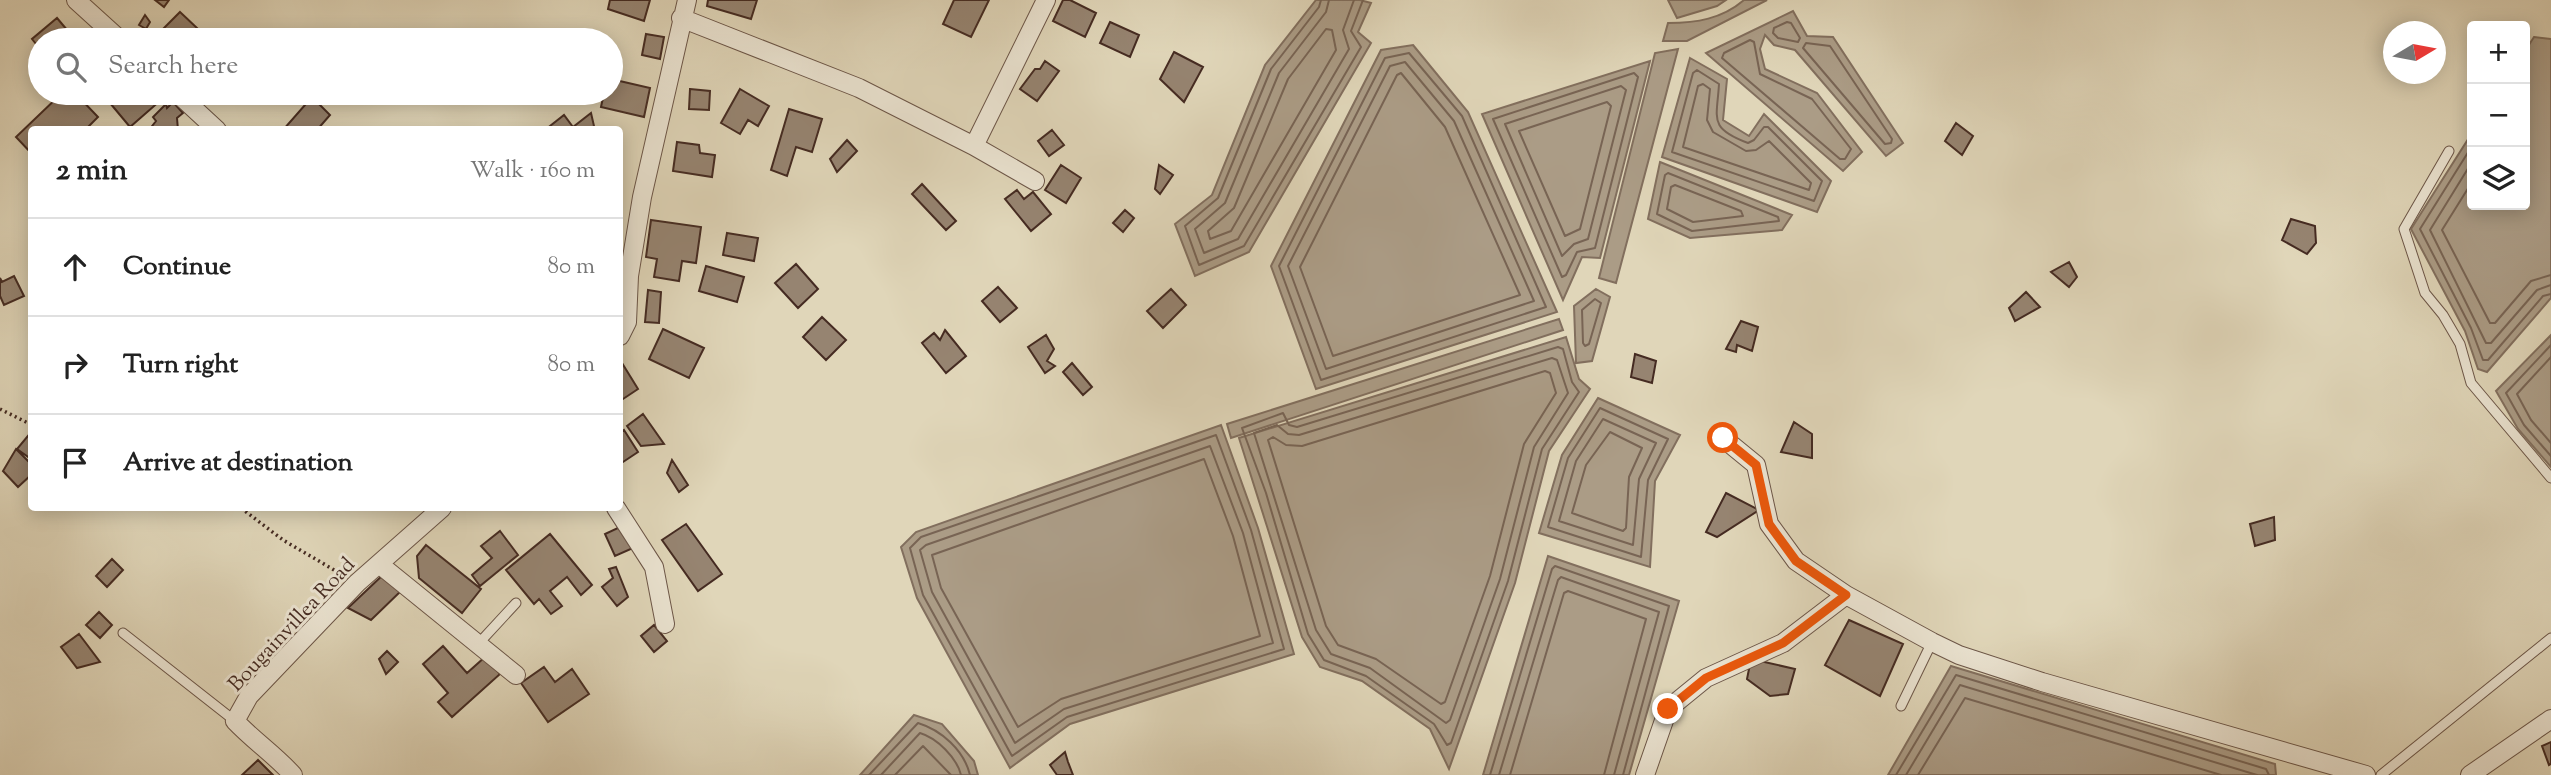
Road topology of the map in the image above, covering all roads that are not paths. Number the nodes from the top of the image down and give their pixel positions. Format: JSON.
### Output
{"nodes":[{"id":1,"x":76,"y":0,"type":"edge"},
{"id":2,"x":687,"y":0,"type":"edge"},
{"id":3,"x":1046,"y":0,"type":"edge"},
{"id":4,"x":681,"y":18,"type":"junction"},
{"id":5,"x":107,"y":28,"type":"edge"},
{"id":6,"x":190,"y":105,"type":"edge"},
{"id":7,"x":213,"y":126,"type":"edge"},
{"id":8,"x":974,"y":146,"type":"junction"},
{"id":9,"x":2449,"y":151,"type":"dead end"},
{"id":10,"x":1035,"y":181,"type":"dead end"},
{"id":11,"x":623,"y":330,"type":"edge"},
{"id":12,"x":1723,"y":438,"type":"dead end"},
{"id":13,"x":2551,"y":478,"type":"edge"},
{"id":14,"x":439,"y":511,"type":"edge"},
{"id":15,"x":618,"y":511,"type":"edge"},
{"id":16,"x":379,"y":564,"type":"junction"},
{"id":17,"x":1846,"y":595,"type":"junction"},
{"id":18,"x":516,"y":603,"type":"dead end"},
{"id":19,"x":665,"y":624,"type":"dead end"},
{"id":20,"x":123,"y":633,"type":"dead end"},
{"id":21,"x":2551,"y":638,"type":"edge"},
{"id":22,"x":480,"y":642,"type":"junction"},
{"id":23,"x":1932,"y":642,"type":"junction"},
{"id":24,"x":516,"y":674,"type":"dead end"},
{"id":25,"x":1901,"y":706,"type":"dead end"},
{"id":26,"x":2551,"y":719,"type":"edge"},
{"id":27,"x":235,"y":721,"type":"junction"},
{"id":28,"x":293,"y":775,"type":"edge"},
{"id":29,"x":1646,"y":775,"type":"edge"},
{"id":30,"x":2366,"y":775,"type":"edge"},
{"id":31,"x":2381,"y":775,"type":"edge"},
{"id":32,"x":2470,"y":775,"type":"edge"}],
"edges":[{"from":1,"to":5,"type":"street"},
{"from":2,"to":4,"type":"street"},
{"from":3,"to":8,"type":"street"},
{"from":4,"to":8,"type":"street"},
{"from":4,"to":11,"type":"street"},
{"from":6,"to":7,"type":"street"},
{"from":8,"to":10,"type":"street"},
{"from":9,"to":13,"type":"lane"},
{"from":12,"to":17,"type":"street"},
{"from":14,"to":16,"type":"street","name":"Bougainvillea Road"},
{"from":15,"to":19,"type":"street"},
{"from":16,"to":22,"type":"street"},
{"from":16,"to":27,"type":"street","name":"Bougainvillea Road"},
{"from":17,"to":23,"type":"street"},
{"from":17,"to":29,"type":"street"},
{"from":18,"to":22,"type":"lane"},
{"from":20,"to":27,"type":"lane"},
{"from":21,"to":31,"type":"lane"},
{"from":22,"to":24,"type":"street"},
{"from":23,"to":25,"type":"lane"},
{"from":23,"to":30,"type":"street"},
{"from":26,"to":32,"type":"street"},
{"from":27,"to":28,"type":"street","name":"Bougainvillea Road"}]}
